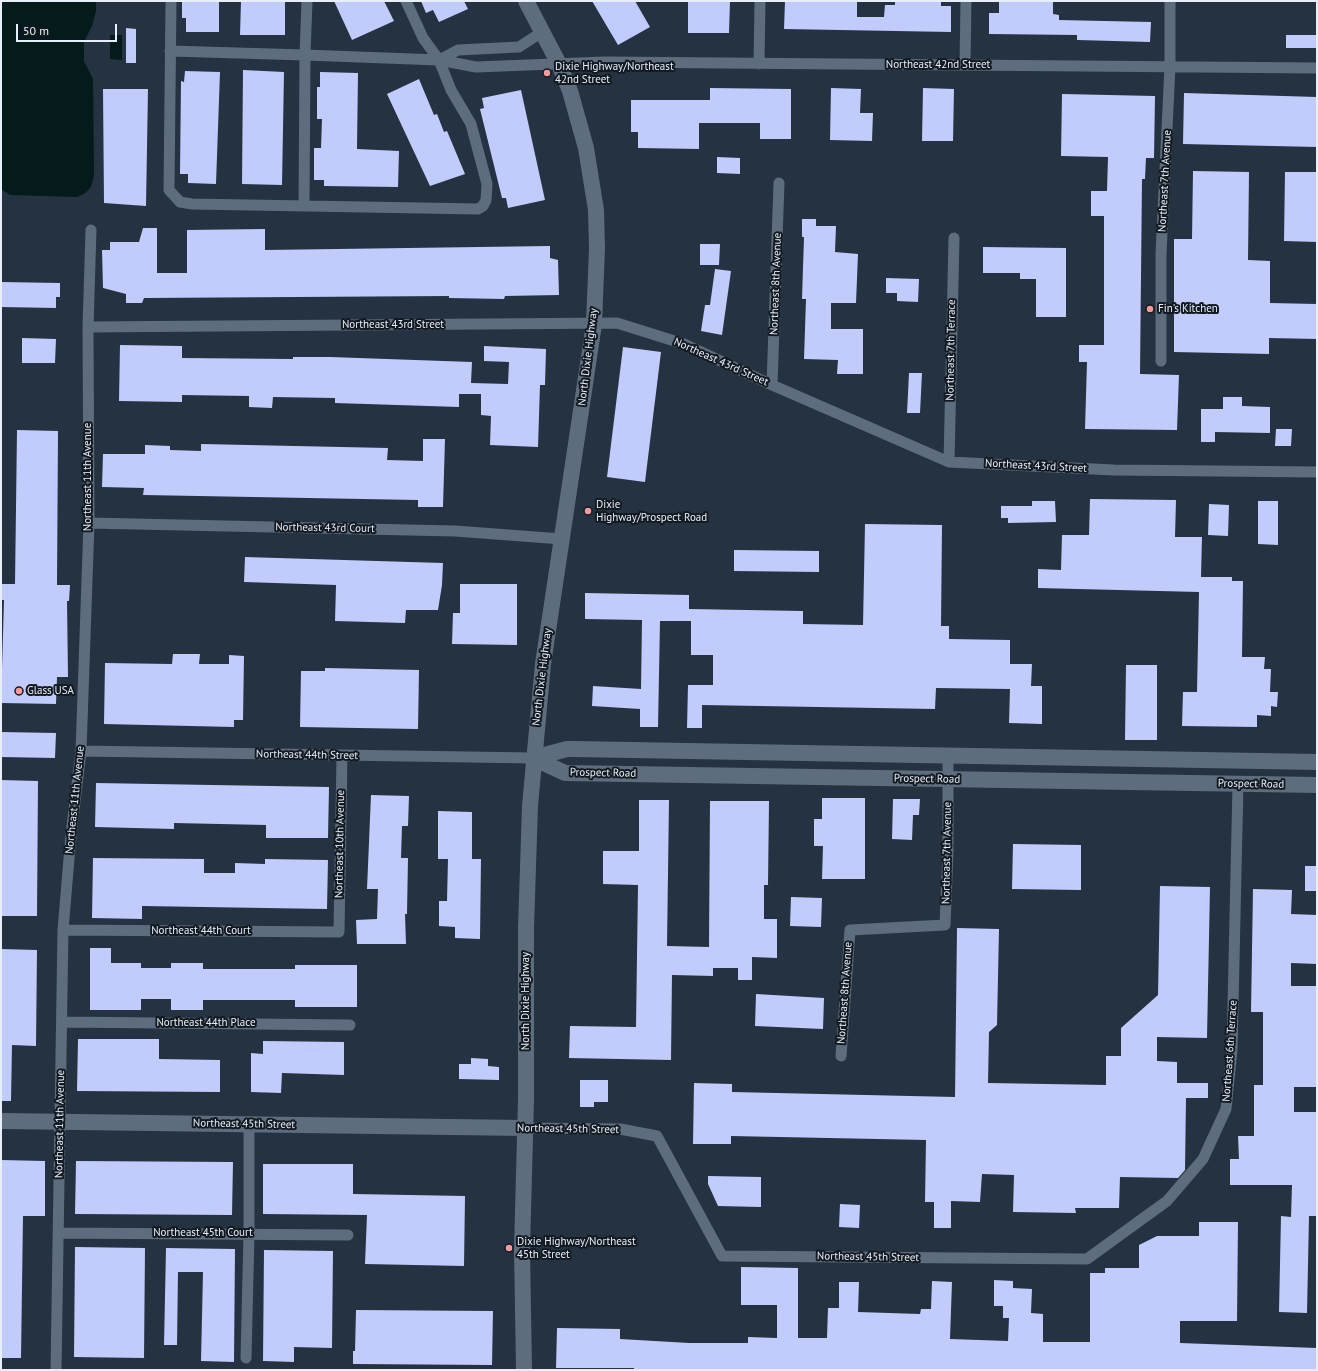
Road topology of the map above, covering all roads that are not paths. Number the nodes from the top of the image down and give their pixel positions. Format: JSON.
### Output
{"nodes":[{"id":1,"x":171,"y":1,"type":"edge"},
{"id":2,"x":307,"y":1,"type":"edge"},
{"id":3,"x":406,"y":1,"type":"edge"},
{"id":4,"x":526,"y":1,"type":"edge"},
{"id":5,"x":760,"y":1,"type":"edge"},
{"id":6,"x":966,"y":1,"type":"edge"},
{"id":7,"x":1170,"y":1,"type":"edge"},
{"id":8,"x":542,"y":32,"type":"junction"},
{"id":9,"x":170,"y":51,"type":"junction"},
{"id":10,"x":305,"y":55,"type":"junction"},
{"id":11,"x":439,"y":60,"type":"junction"},
{"id":12,"x":559,"y":64,"type":"junction"},
{"id":13,"x":759,"y":64,"type":"junction"},
{"id":14,"x":965,"y":65,"type":"junction"},
{"id":15,"x":1170,"y":66,"type":"junction"},
{"id":16,"x":1317,"y":68,"type":"edge"},
{"id":17,"x":779,"y":183,"type":"dead end"},
{"id":18,"x":304,"y":206,"type":"junction"},
{"id":19,"x":91,"y":230,"type":"dead end"},
{"id":20,"x":954,"y":238,"type":"dead end"},
{"id":21,"x":594,"y":324,"type":"junction"},
{"id":22,"x":88,"y":327,"type":"junction"},
{"id":23,"x":1161,"y":361,"type":"dead end"},
{"id":24,"x":772,"y":385,"type":"junction"},
{"id":25,"x":949,"y":462,"type":"junction"},
{"id":26,"x":1317,"y":472,"type":"edge"},
{"id":27,"x":89,"y":523,"type":"junction"},
{"id":28,"x":562,"y":539,"type":"junction"},
{"id":29,"x":81,"y":751,"type":"junction"},
{"id":30,"x":342,"y":756,"type":"junction"},
{"id":31,"x":948,"y":757,"type":"junction"},
{"id":32,"x":534,"y":758,"type":"junction"},
{"id":33,"x":1317,"y":762,"type":"edge"},
{"id":34,"x":948,"y":779,"type":"junction"},
{"id":35,"x":1238,"y":784,"type":"junction"},
{"id":36,"x":1317,"y":785,"type":"edge"},
{"id":37,"x":63,"y":930,"type":"junction"},
{"id":38,"x":850,"y":930,"type":"joint"},
{"id":39,"x":339,"y":932,"type":"joint"},
{"id":40,"x":62,"y":1022,"type":"junction"},
{"id":41,"x":350,"y":1025,"type":"dead end"},
{"id":42,"x":840,"y":1056,"type":"dead end"},
{"id":43,"x":1,"y":1121,"type":"edge"},
{"id":44,"x":60,"y":1122,"type":"junction"},
{"id":45,"x":249,"y":1124,"type":"junction"},
{"id":46,"x":525,"y":1128,"type":"junction"},
{"id":47,"x":58,"y":1233,"type":"junction"},
{"id":48,"x":249,"y":1233,"type":"junction"},
{"id":49,"x":348,"y":1235,"type":"dead end"},
{"id":50,"x":1087,"y":1259,"type":"joint"},
{"id":51,"x":246,"y":1358,"type":"dead end"},
{"id":52,"x":56,"y":1370,"type":"edge"},
{"id":53,"x":524,"y":1370,"type":"edge"}],
"edges":[{"from":1,"to":9,"type":"street"},
{"from":2,"to":10,"type":"street"},
{"from":3,"to":11,"type":"street"},
{"from":4,"to":8,"type":"main road","name":"North Dixie Highway"},
{"from":5,"to":13,"type":"street"},
{"from":6,"to":14,"type":"street"},
{"from":7,"to":15,"type":"street","name":"Northeast 7th Avenue"},
{"from":8,"to":11,"type":"street"},
{"from":8,"to":12,"type":"main road","name":"North Dixie Highway"},
{"from":9,"to":10,"type":"street","name":"Northeast 42nd Street"},
{"from":9,"to":18,"type":"street"},
{"from":10,"to":11,"type":"street","name":"Northeast 42nd Street"},
{"from":10,"to":18,"type":"street"},
{"from":11,"to":12,"type":"street","name":"Northeast 42nd Street"},
{"from":11,"to":18,"type":"street"},
{"from":12,"to":13,"type":"street","name":"Northeast 42nd Street"},
{"from":12,"to":21,"type":"main road","name":"North Dixie Highway"},
{"from":13,"to":14,"type":"street","name":"Northeast 42nd Street"},
{"from":14,"to":15,"type":"street","name":"Northeast 42nd Street"},
{"from":15,"to":16,"type":"street","name":"Northeast 42nd Street"},
{"from":15,"to":23,"type":"street","name":"Northeast 7th Avenue"},
{"from":17,"to":24,"type":"street","name":"Northeast 8th Avenue"},
{"from":19,"to":22,"type":"street","name":"Northeast 11th Avenue"},
{"from":20,"to":25,"type":"street","name":"Northeast 7th Terrace"},
{"from":21,"to":22,"type":"street","name":"Northeast 43rd Street"},
{"from":21,"to":24,"type":"street","name":"Northeast 43rd Street"},
{"from":21,"to":28,"type":"main road","name":"North Dixie Highway"},
{"from":22,"to":27,"type":"street","name":"Northeast 11th Avenue"},
{"from":24,"to":25,"type":"street","name":"Northeast 43rd Street"},
{"from":25,"to":26,"type":"street","name":"Northeast 43rd Street"},
{"from":27,"to":28,"type":"street","name":"Northeast 43rd Court"},
{"from":27,"to":29,"type":"street","name":"Northeast 11th Avenue"},
{"from":28,"to":32,"type":"main road","name":"North Dixie Highway"},
{"from":29,"to":30,"type":"street","name":"Northeast 44th Street"},
{"from":29,"to":37,"type":"street","name":"Northeast 11th Avenue"},
{"from":30,"to":32,"type":"street","name":"Northeast 44th Street"},
{"from":30,"to":39,"type":"street","name":"Northeast 10th Avenue"},
{"from":31,"to":32,"type":"main road","name":"Prospect Road"},
{"from":31,"to":33,"type":"main road","name":"Prospect Road"},
{"from":31,"to":34,"type":"street","name":"Northeast 7th Avenue"},
{"from":32,"to":34,"type":"main road","name":"Prospect Road"},
{"from":32,"to":46,"type":"main road","name":"North Dixie Highway"},
{"from":34,"to":35,"type":"main road","name":"Prospect Road"},
{"from":34,"to":38,"type":"street","name":"Northeast 7th Avenue"},
{"from":35,"to":36,"type":"main road","name":"Prospect Road"},
{"from":35,"to":50,"type":"street","name":"Northeast 6th Terrace"},
{"from":37,"to":39,"type":"street","name":"Northeast 44th Court"},
{"from":37,"to":40,"type":"street","name":"Northeast 11th Avenue"},
{"from":38,"to":42,"type":"street","name":"Northeast 8th Avenue"},
{"from":40,"to":41,"type":"street","name":"Northeast 44th Place"},
{"from":40,"to":44,"type":"street","name":"Northeast 11th Avenue"},
{"from":43,"to":44,"type":"main road","name":"Northeast 45th Street"},
{"from":44,"to":45,"type":"main road","name":"Northeast 45th Street"},
{"from":44,"to":47,"type":"street","name":"Northeast 11th Avenue"},
{"from":45,"to":46,"type":"main road","name":"Northeast 45th Street"},
{"from":45,"to":48,"type":"street"},
{"from":46,"to":50,"type":"street","name":"Northeast 45th Street"},
{"from":46,"to":53,"type":"main road","name":"North Dixie Highway"},
{"from":47,"to":48,"type":"street","name":"Northeast 45th Court"},
{"from":47,"to":52,"type":"street","name":"Northeast 11th Avenue"},
{"from":48,"to":49,"type":"street","name":"Northeast 45th Court"},
{"from":48,"to":51,"type":"street"}]}
